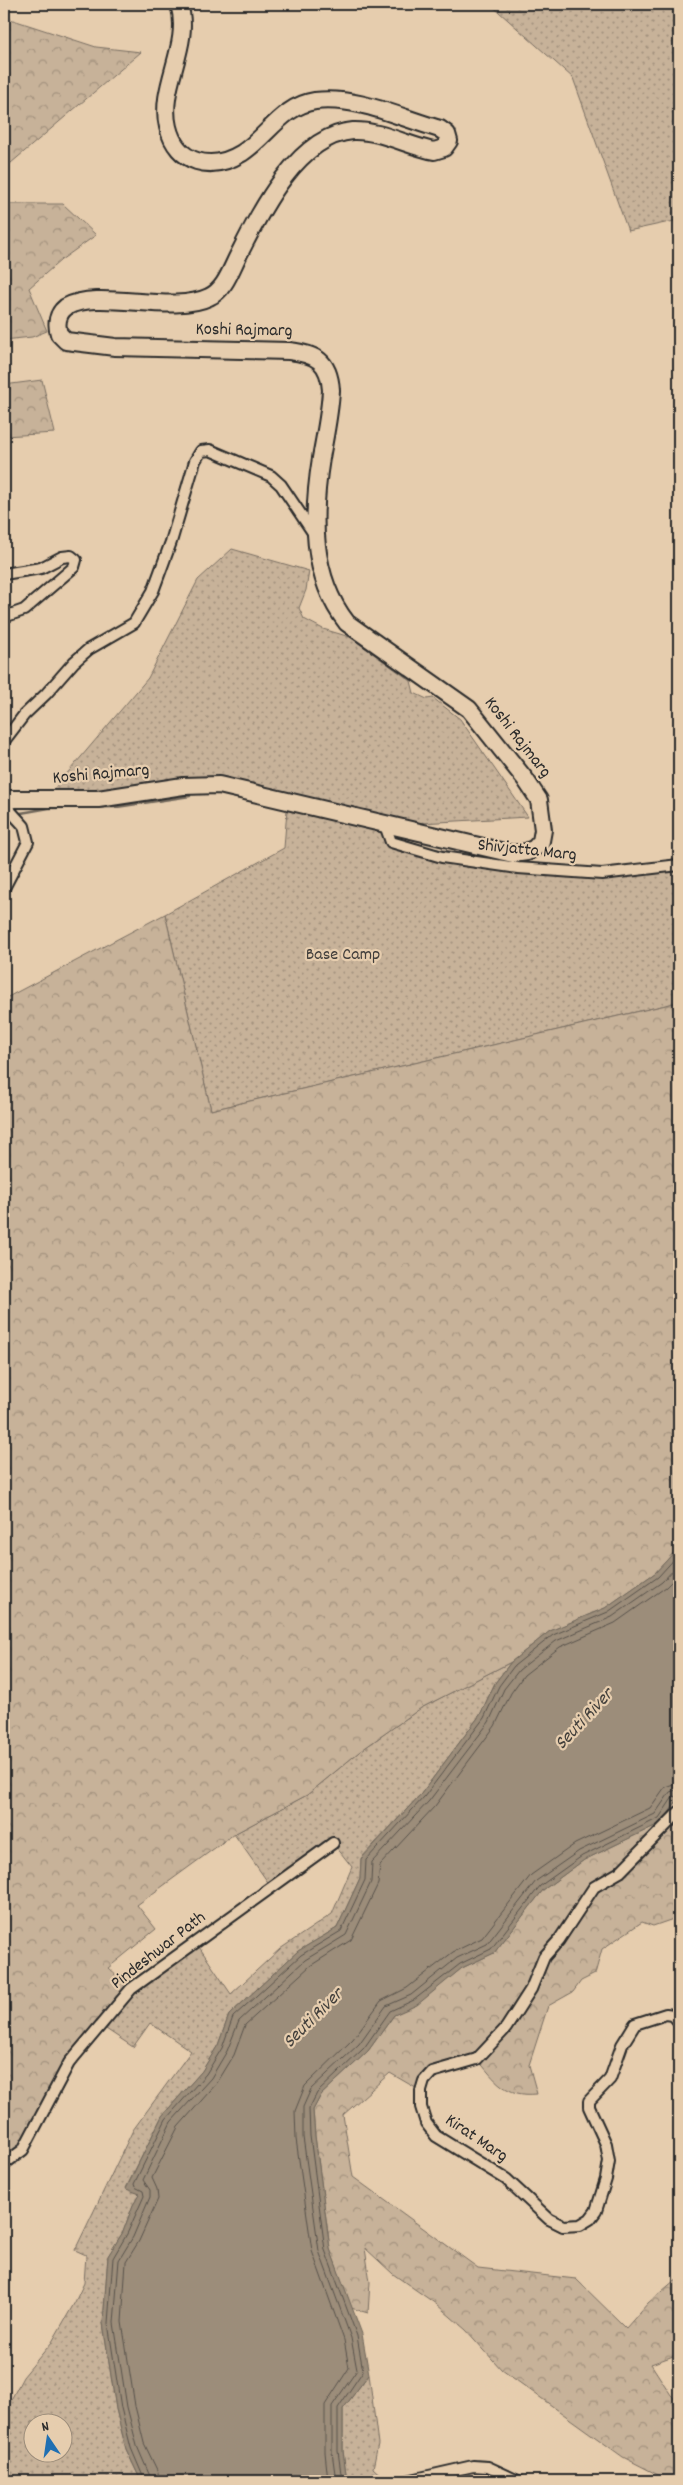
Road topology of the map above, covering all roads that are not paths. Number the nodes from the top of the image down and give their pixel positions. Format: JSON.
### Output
{"nodes":[{"id":1,"x":179,"y":4,"type":"edge"},
{"id":2,"x":316,"y":536,"type":"junction"},
{"id":3,"x":4,"y":574,"type":"edge"},
{"id":4,"x":4,"y":617,"type":"edge"},
{"id":5,"x":4,"y":740,"type":"edge"},
{"id":6,"x":4,"y":799,"type":"edge"},
{"id":7,"x":4,"y":804,"type":"edge"},
{"id":8,"x":384,"y":825,"type":"junction"},
{"id":9,"x":679,"y":865,"type":"edge"},
{"id":10,"x":4,"y":888,"type":"edge"},
{"id":11,"x":679,"y":1812,"type":"edge"},
{"id":12,"x":333,"y":1843,"type":"dead end"},
{"id":13,"x":679,"y":2022,"type":"edge"},
{"id":14,"x":4,"y":2164,"type":"edge"},
{"id":15,"x":407,"y":2481,"type":"edge"},
{"id":16,"x":518,"y":2481,"type":"edge"}],
"edges":[{"from":1,"to":2,"type":"main road","name":"Koshi Rajmarg"},
{"from":2,"to":5,"type":"street"},
{"from":2,"to":8,"type":"main road","name":"Koshi Rajmarg"},
{"from":3,"to":4,"type":"street"},
{"from":6,"to":8,"type":"main road","name":"Koshi Rajmarg"},
{"from":7,"to":10,"type":"street"},
{"from":8,"to":9,"type":"street","name":"Shivjatta Marg"},
{"from":11,"to":13,"type":"street","name":"Kirat Marg"},
{"from":12,"to":14,"type":"street","name":"Pindeshwar Path"},
{"from":15,"to":16,"type":"street"}]}
